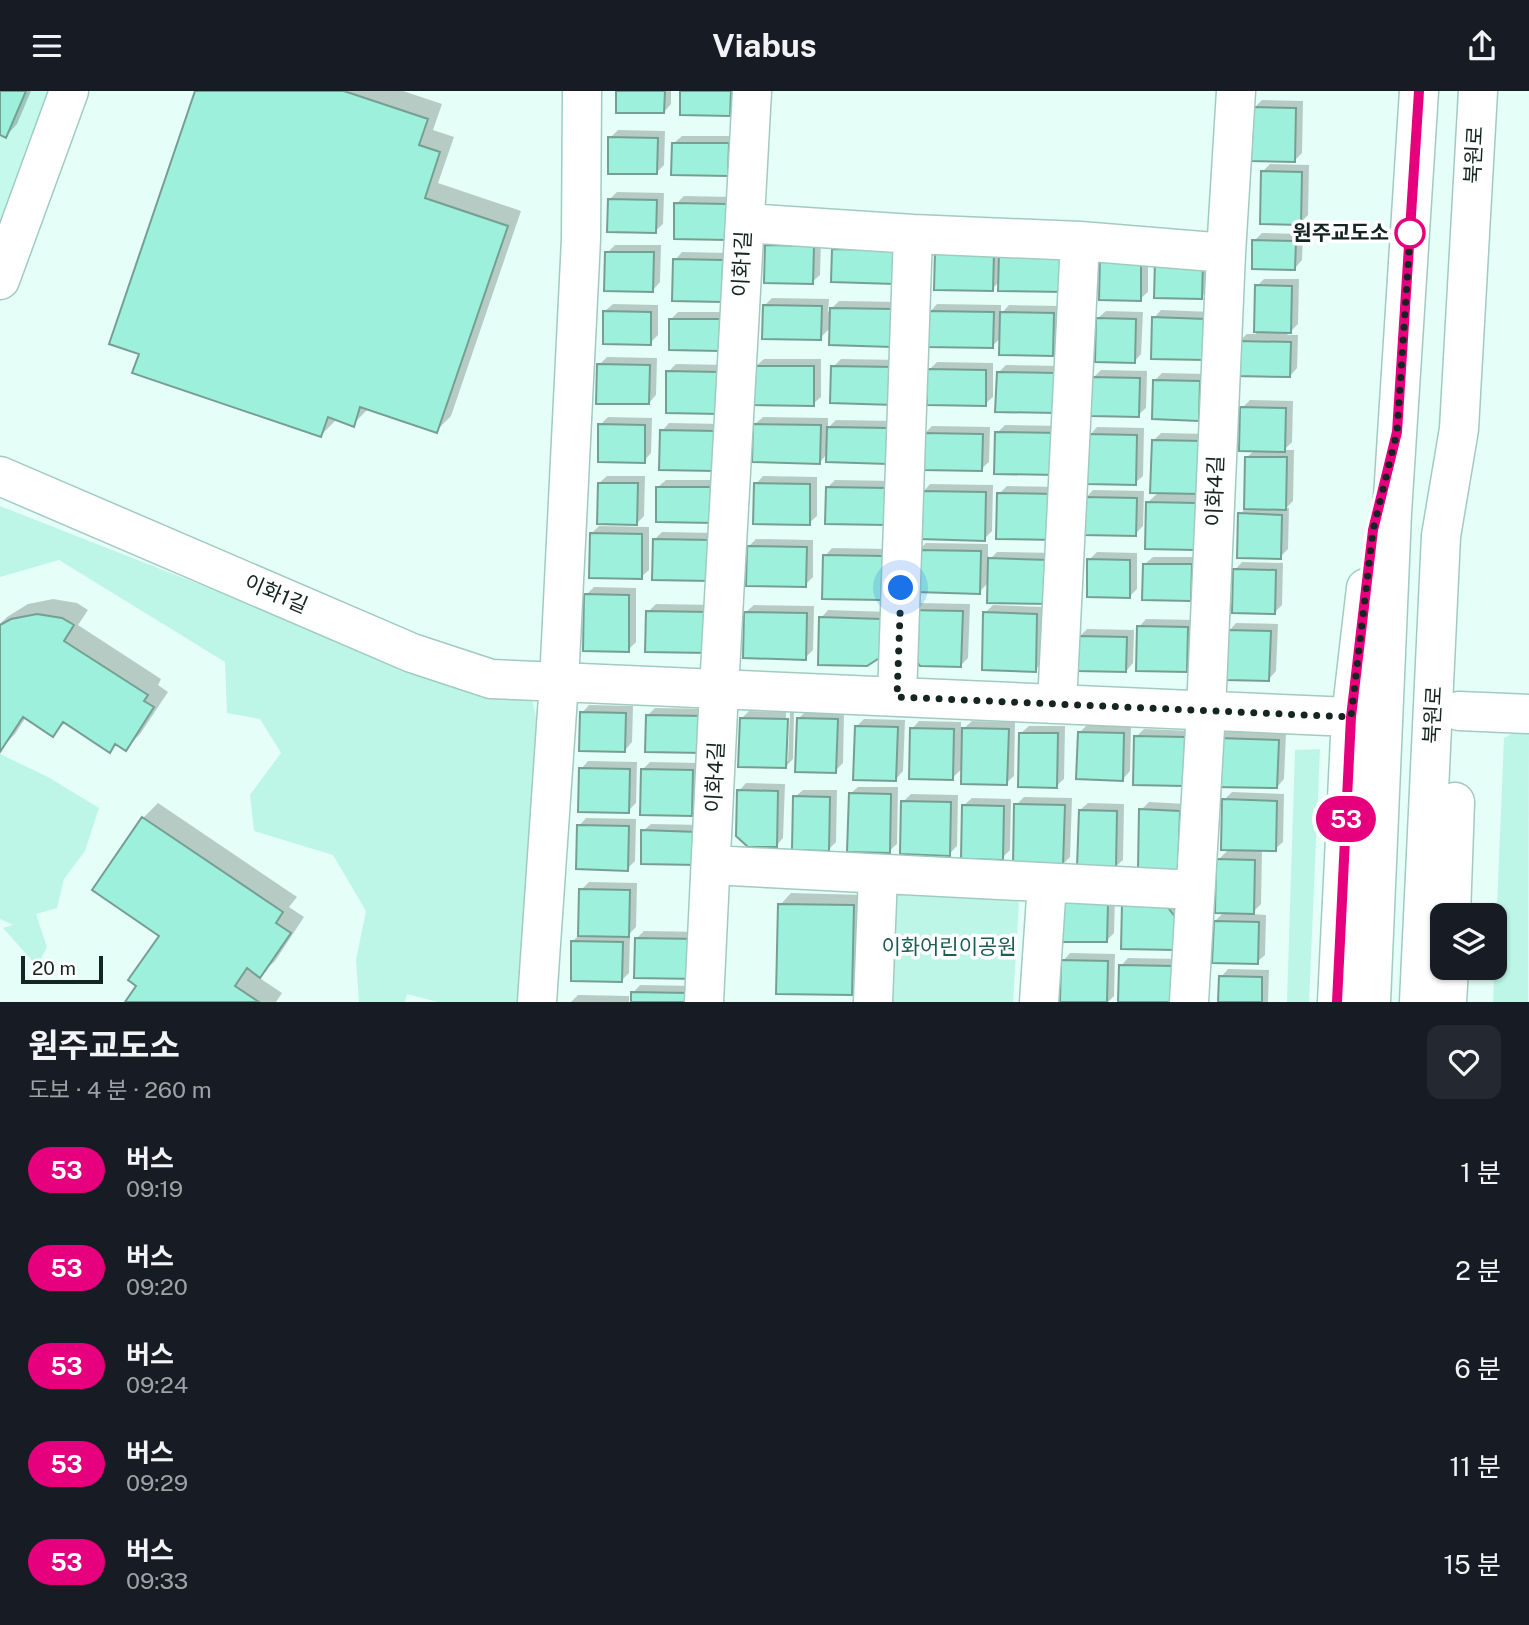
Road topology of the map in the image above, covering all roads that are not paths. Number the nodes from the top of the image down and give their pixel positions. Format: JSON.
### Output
{"nodes":[{"id":1,"x":69,"y":91,"type":"edge"},
{"id":2,"x":582,"y":91,"type":"edge"},
{"id":3,"x":752,"y":91,"type":"edge"},
{"id":4,"x":1236,"y":91,"type":"edge"},
{"id":5,"x":1419,"y":91,"type":"edge"},
{"id":6,"x":1478,"y":91,"type":"edge"},
{"id":7,"x":744,"y":223,"type":"junction"},
{"id":8,"x":913,"y":234,"type":"junction"},
{"id":9,"x":1080,"y":241,"type":"junction"},
{"id":10,"x":1226,"y":253,"type":"junction"},
{"id":11,"x":0,"y":280,"type":"edge"},
{"id":12,"x":1459,"y":429,"type":"junction"},
{"id":13,"x":1397,"y":432,"type":"junction"},
{"id":14,"x":0,"y":477,"type":"edge"},
{"id":15,"x":559,"y":682,"type":"junction"},
{"id":16,"x":719,"y":689,"type":"junction"},
{"id":17,"x":897,"y":697,"type":"junction"},
{"id":18,"x":1058,"y":704,"type":"junction"},
{"id":19,"x":1206,"y":711,"type":"junction"},
{"id":20,"x":1459,"y":711,"type":"junction"},
{"id":21,"x":1529,"y":714,"type":"edge"},
{"id":22,"x":1351,"y":717,"type":"junction"},
{"id":23,"x":711,"y":865,"type":"junction"},
{"id":24,"x":878,"y":874,"type":"junction"},
{"id":25,"x":1047,"y":883,"type":"junction"},
{"id":26,"x":1195,"y":890,"type":"junction"},
{"id":27,"x":1451,"y":903,"type":"edge"},
{"id":28,"x":1448,"y":980,"type":"edge"},
{"id":29,"x":537,"y":1002,"type":"edge"},
{"id":30,"x":704,"y":1002,"type":"edge"},
{"id":31,"x":873,"y":1002,"type":"edge"},
{"id":32,"x":1039,"y":1002,"type":"edge"},
{"id":33,"x":1189,"y":1002,"type":"edge"},
{"id":34,"x":1337,"y":1002,"type":"edge"},
{"id":35,"x":1371,"y":1002,"type":"edge"},
{"id":36,"x":1419,"y":1002,"type":"edge"},
{"id":37,"x":1447,"y":1002,"type":"edge"}],
"edges":[{"from":1,"to":11,"type":"street"},
{"from":2,"to":15,"type":"street"},
{"from":3,"to":7,"type":"street","name":"이화1길"},
{"from":4,"to":10,"type":"street","name":"이화4길"},
{"from":5,"to":13,"type":"street"},
{"from":6,"to":12,"type":"street","name":"북원로"},
{"from":7,"to":8,"type":"street"},
{"from":7,"to":16,"type":"street","name":"이화1길"},
{"from":8,"to":9,"type":"street"},
{"from":8,"to":17,"type":"street"},
{"from":9,"to":10,"type":"street"},
{"from":9,"to":18,"type":"street"},
{"from":10,"to":19,"type":"street","name":"이화4길"},
{"from":12,"to":20,"type":"street","name":"북원로"},
{"from":12,"to":36,"type":"street","name":"북원로"},
{"from":13,"to":22,"type":"street"},
{"from":13,"to":35,"type":"street"},
{"from":14,"to":15,"type":"street","name":"이화1길"},
{"from":15,"to":16,"type":"street","name":"이화1길"},
{"from":15,"to":29,"type":"street"},
{"from":16,"to":17,"type":"street","name":"이화1길"},
{"from":16,"to":23,"type":"street","name":"이화4길"},
{"from":17,"to":18,"type":"street","name":"이화1길"},
{"from":18,"to":19,"type":"street","name":"이화1길"},
{"from":19,"to":22,"type":"street","name":"이화1길"},
{"from":19,"to":26,"type":"street","name":"이화4길"},
{"from":20,"to":21,"type":"street"},
{"from":20,"to":27,"type":"street","name":"북원로"},
{"from":22,"to":34,"type":"street"},
{"from":23,"to":24,"type":"street"},
{"from":23,"to":30,"type":"street","name":"이화4길"},
{"from":24,"to":25,"type":"street"},
{"from":24,"to":31,"type":"street"},
{"from":25,"to":26,"type":"street"},
{"from":25,"to":32,"type":"street"},
{"from":26,"to":33,"type":"street","name":"이화4길"},
{"from":28,"to":37,"type":"street"}]}
